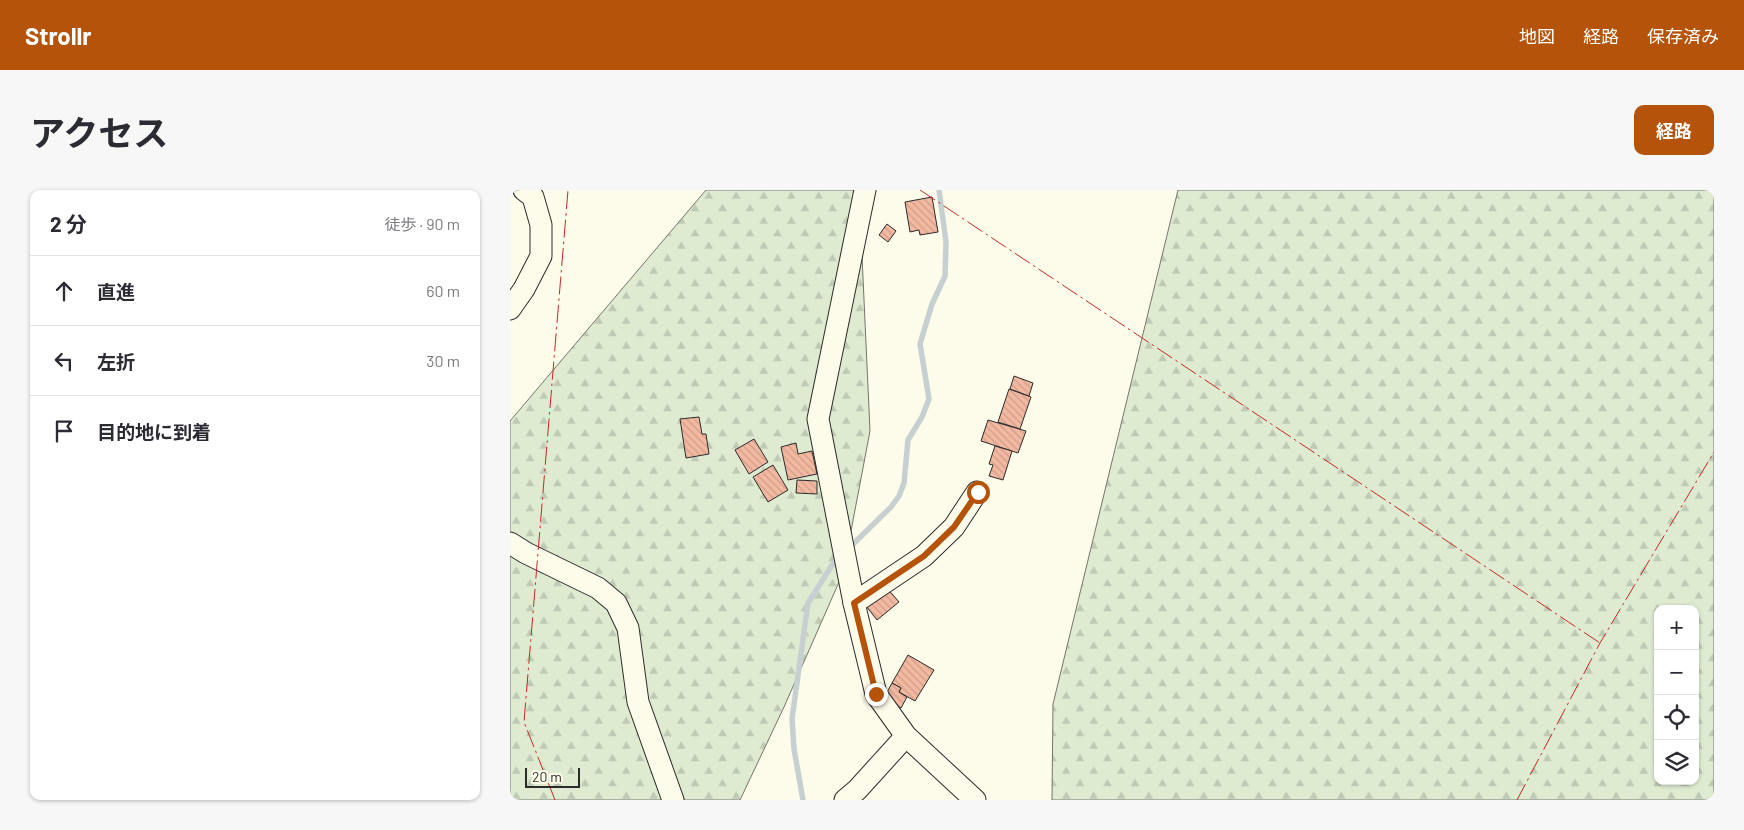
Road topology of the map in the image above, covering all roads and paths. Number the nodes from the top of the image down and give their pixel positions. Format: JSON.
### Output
{"nodes":[{"id":1,"x":524,"y":190,"type":"edge"},
{"id":2,"x":864,"y":190,"type":"edge"},
{"id":3,"x":510,"y":309,"type":"edge"},
{"id":4,"x":978,"y":492,"type":"dead end"},
{"id":5,"x":510,"y":543,"type":"edge"},
{"id":6,"x":854,"y":603,"type":"junction"},
{"id":7,"x":906,"y":736,"type":"junction"},
{"id":8,"x":673,"y":800,"type":"edge"},
{"id":9,"x":845,"y":800,"type":"edge"},
{"id":10,"x":975,"y":800,"type":"edge"}],
"edges":[{"from":1,"to":3,"type":"street"},
{"from":2,"to":6,"type":"street"},
{"from":4,"to":6,"type":"street"},
{"from":5,"to":8,"type":"street"},
{"from":6,"to":7,"type":"street"},
{"from":7,"to":9,"type":"street"},
{"from":7,"to":10,"type":"street"}]}
